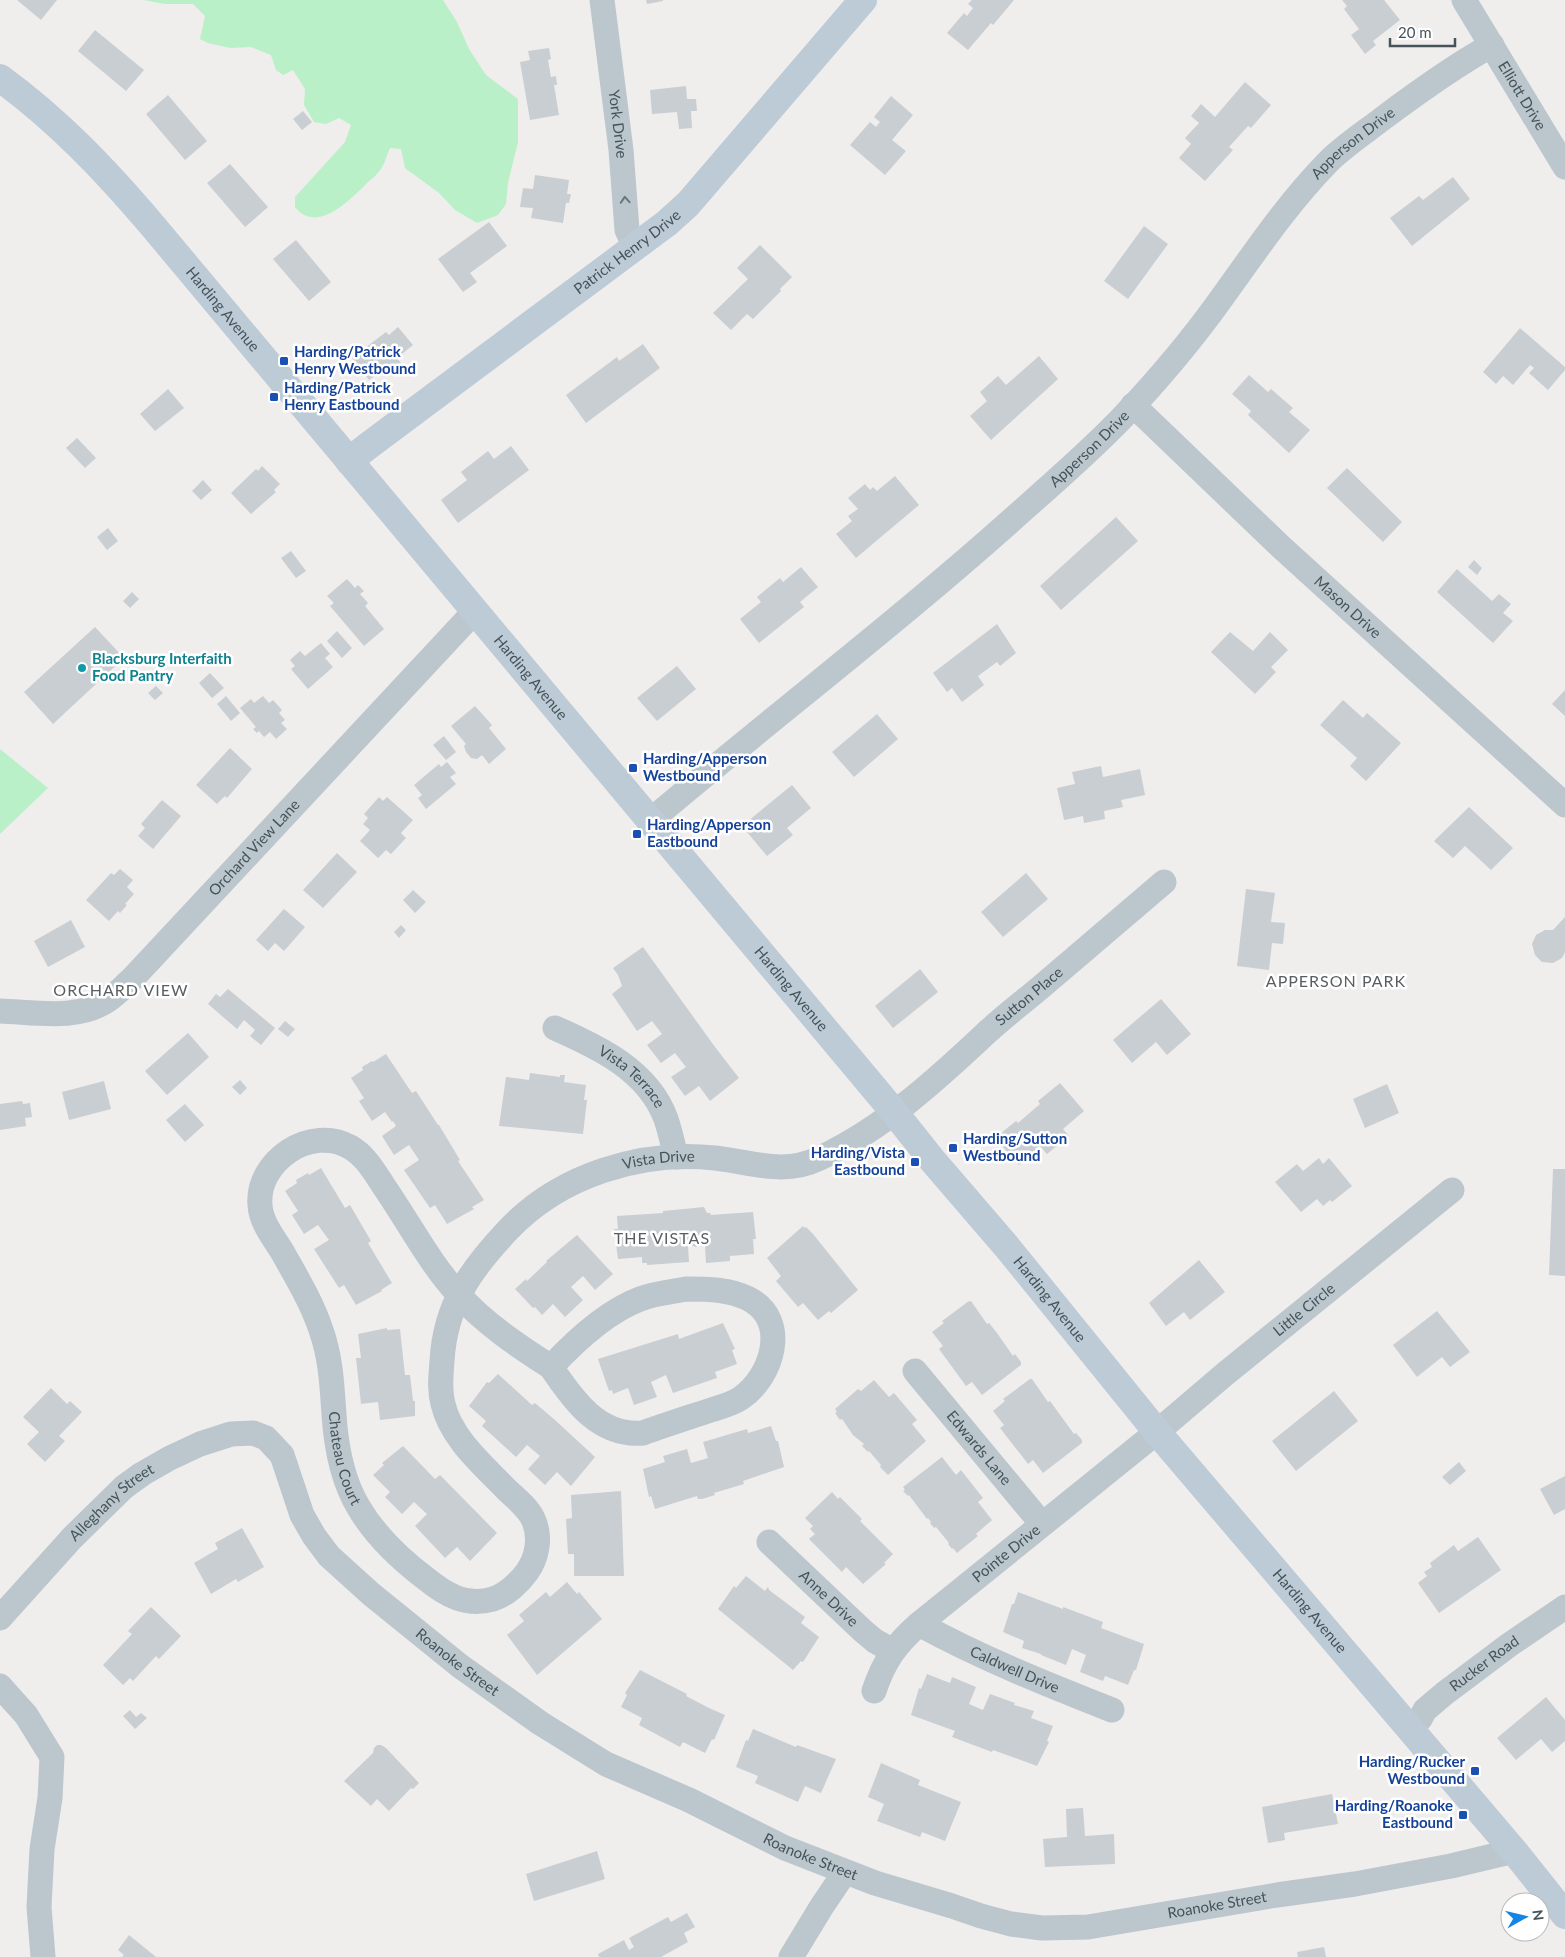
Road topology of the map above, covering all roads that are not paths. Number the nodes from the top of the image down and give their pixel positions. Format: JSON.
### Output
{"nodes":[{"id":1,"x":602,"y":0,"type":"edge"},
{"id":2,"x":863,"y":0,"type":"edge"},
{"id":3,"x":1464,"y":0,"type":"edge"},
{"id":4,"x":1492,"y":44,"type":"junction"},
{"id":5,"x":0,"y":78,"type":"edge"},
{"id":6,"x":1565,"y":167,"type":"edge"},
{"id":7,"x":635,"y":247,"type":"junction"},
{"id":8,"x":1133,"y":405,"type":"junction"},
{"id":9,"x":349,"y":462,"type":"junction"},
{"id":10,"x":475,"y":611,"type":"junction"},
{"id":11,"x":1565,"y":806,"type":"edge"},
{"id":12,"x":650,"y":821,"type":"junction"},
{"id":13,"x":1164,"y":882,"type":"dead end"},
{"id":14,"x":0,"y":1011,"type":"edge"},
{"id":15,"x":555,"y":1028,"type":"dead end"},
{"id":16,"x":894,"y":1112,"type":"junction"},
{"id":17,"x":676,"y":1157,"type":"junction"},
{"id":18,"x":1452,"y":1190,"type":"dead end"},
{"id":19,"x":458,"y":1294,"type":"junction"},
{"id":20,"x":551,"y":1367,"type":"junction"},
{"id":21,"x":915,"y":1371,"type":"dead end"},
{"id":22,"x":1157,"y":1432,"type":"junction"},
{"id":23,"x":253,"y":1433,"type":"joint"},
{"id":24,"x":1042,"y":1524,"type":"junction"},
{"id":25,"x":769,"y":1542,"type":"dead end"},
{"id":26,"x":1565,"y":1607,"type":"edge"},
{"id":27,"x":0,"y":1618,"type":"edge"},
{"id":28,"x":919,"y":1624,"type":"junction"},
{"id":29,"x":893,"y":1651,"type":"junction"},
{"id":30,"x":0,"y":1686,"type":"edge"},
{"id":31,"x":874,"y":1691,"type":"dead end"},
{"id":32,"x":1112,"y":1710,"type":"dead end"},
{"id":33,"x":1408,"y":1727,"type":"junction"},
{"id":34,"x":1514,"y":1850,"type":"junction"},
{"id":35,"x":845,"y":1872,"type":"junction"},
{"id":36,"x":1565,"y":1915,"type":"edge"},
{"id":37,"x":42,"y":1957,"type":"edge"},
{"id":38,"x":791,"y":1957,"type":"edge"}],
"edges":[{"from":7,"to":1,"type":"street","name":"York Drive","one_way":true},
{"from":2,"to":7,"type":"main road","name":"Patrick Henry Drive"},
{"from":3,"to":4,"type":"street","name":"Elliott Drive"},
{"from":4,"to":6,"type":"street","name":"Elliott Drive"},
{"from":4,"to":8,"type":"street","name":"Apperson Drive"},
{"from":5,"to":9,"type":"main road","name":"Harding Avenue"},
{"from":7,"to":9,"type":"main road","name":"Patrick Henry Drive"},
{"from":8,"to":11,"type":"street","name":"Mason Drive"},
{"from":8,"to":12,"type":"street","name":"Apperson Drive"},
{"from":9,"to":10,"type":"main road","name":"Harding Avenue"},
{"from":10,"to":12,"type":"main road","name":"Harding Avenue"},
{"from":10,"to":14,"type":"street","name":"Orchard View Lane"},
{"from":12,"to":16,"type":"main road","name":"Harding Avenue"},
{"from":13,"to":16,"type":"street","name":"Sutton Place"},
{"from":15,"to":17,"type":"street","name":"Vista Terrace"},
{"from":16,"to":17,"type":"street","name":"Vista Drive"},
{"from":16,"to":22,"type":"main road","name":"Harding Avenue"},
{"from":17,"to":19,"type":"street","name":"Vista Drive"},
{"from":18,"to":22,"type":"street","name":"Little Circle"},
{"from":19,"to":19,"type":"street","name":"Chateau Court"},
{"from":19,"to":20,"type":"street"},
{"from":20,"to":20,"type":"street"},
{"from":21,"to":24,"type":"street","name":"Edwards Lane"},
{"from":22,"to":24,"type":"street","name":"Pointe Drive"},
{"from":22,"to":33,"type":"main road","name":"Harding Avenue"},
{"from":23,"to":27,"type":"street","name":"Alleghany Street"},
{"from":23,"to":35,"type":"street","name":"Roanoke Street"},
{"from":24,"to":28,"type":"street","name":"Pointe Drive"},
{"from":25,"to":29,"type":"street","name":"Anne Drive"},
{"from":26,"to":33,"type":"street","name":"Rucker Road"},
{"from":28,"to":29,"type":"street","name":"Pointe Drive"},
{"from":28,"to":32,"type":"street","name":"Caldwell Drive"},
{"from":29,"to":31,"type":"street","name":"Pointe Drive"},
{"from":30,"to":37,"type":"street"},
{"from":33,"to":34,"type":"main road","name":"Harding Avenue"},
{"from":34,"to":35,"type":"street","name":"Roanoke Street"},
{"from":34,"to":36,"type":"main road","name":"Harding Avenue"},
{"from":35,"to":38,"type":"street"}]}
